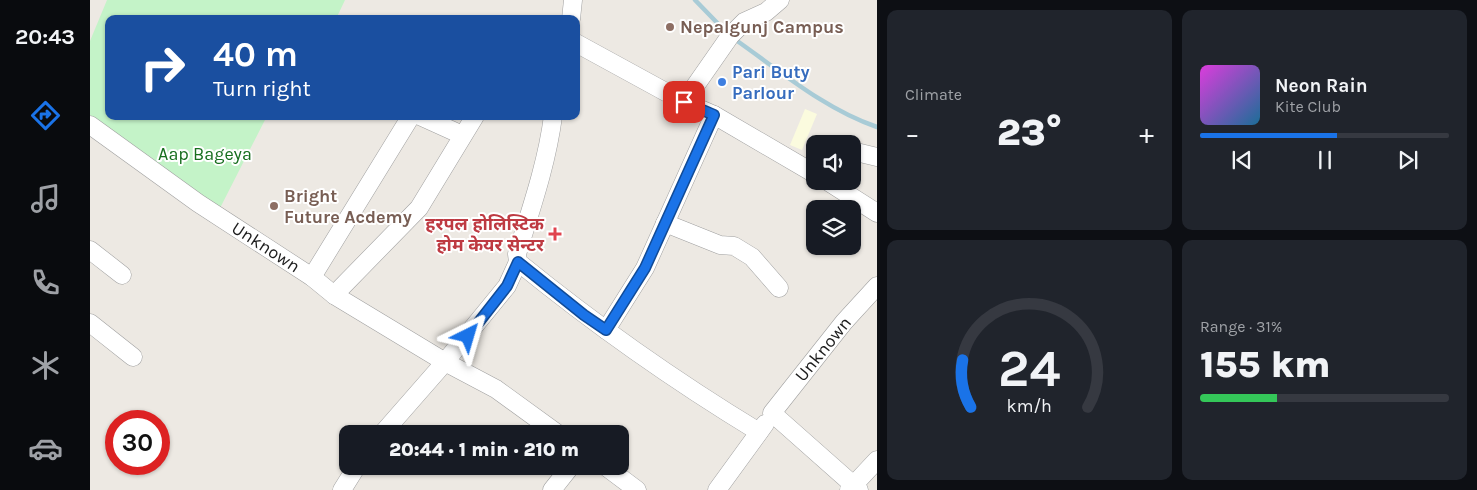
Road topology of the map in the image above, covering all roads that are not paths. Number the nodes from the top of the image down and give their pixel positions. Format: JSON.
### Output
{"nodes":[{"id":1,"x":573,"y":0,"type":"edge"},
{"id":2,"x":780,"y":0,"type":"edge"},
{"id":3,"x":572,"y":15,"type":"edge"},
{"id":4,"x":580,"y":46,"type":"edge"},
{"id":5,"x":684,"y":102,"type":"junction"},
{"id":6,"x":714,"y":115,"type":"junction"},
{"id":7,"x":409,"y":120,"type":"edge"},
{"id":8,"x":429,"y":120,"type":"edge"},
{"id":9,"x":472,"y":120,"type":"edge"},
{"id":10,"x":552,"y":120,"type":"edge"},
{"id":11,"x":90,"y":125,"type":"edge"},
{"id":12,"x":462,"y":135,"type":"junction"},
{"id":13,"x":861,"y":153,"type":"edge"},
{"id":14,"x":877,"y":157,"type":"edge"},
{"id":15,"x":806,"y":169,"type":"edge"},
{"id":16,"x":840,"y":190,"type":"edge"},
{"id":17,"x":877,"y":213,"type":"edge"},
{"id":18,"x":665,"y":223,"type":"junction"},
{"id":19,"x":90,"y":250,"type":"edge"},
{"id":20,"x":518,"y":262,"type":"junction"},
{"id":21,"x":122,"y":275,"type":"dead end"},
{"id":22,"x":312,"y":276,"type":"junction"},
{"id":23,"x":877,"y":286,"type":"edge"},
{"id":24,"x":779,"y":288,"type":"dead end"},
{"id":25,"x":334,"y":295,"type":"junction"},
{"id":26,"x":90,"y":323,"type":"edge"},
{"id":27,"x":606,"y":330,"type":"junction"},
{"id":28,"x":133,"y":357,"type":"dead end"},
{"id":29,"x":445,"y":362,"type":"junction"},
{"id":30,"x":772,"y":413,"type":"junction"},
{"id":31,"x":390,"y":425,"type":"edge"},
{"id":32,"x":546,"y":425,"type":"edge"},
{"id":33,"x":759,"y":432,"type":"junction"},
{"id":34,"x":877,"y":460,"type":"edge"},
{"id":35,"x":351,"y":475,"type":"edge"},
{"id":36,"x":564,"y":475,"type":"edge"},
{"id":37,"x":617,"y":475,"type":"edge"},
{"id":38,"x":854,"y":488,"type":"edge"},
{"id":39,"x":342,"y":490,"type":"edge"},
{"id":40,"x":552,"y":490,"type":"edge"},
{"id":41,"x":637,"y":490,"type":"edge"},
{"id":42,"x":716,"y":490,"type":"edge"}],
"edges":[{"from":1,"to":3,"type":"street"},
{"from":2,"to":5,"type":"street"},
{"from":4,"to":5,"type":"street"},
{"from":5,"to":6,"type":"street"},
{"from":6,"to":15,"type":"street"},
{"from":6,"to":18,"type":"street"},
{"from":7,"to":22,"type":"street"},
{"from":8,"to":12,"type":"street"},
{"from":9,"to":12,"type":"street"},
{"from":10,"to":20,"type":"street"},
{"from":11,"to":22,"type":"street","name":"Unknown"},
{"from":12,"to":25,"type":"street"},
{"from":13,"to":14,"type":"street"},
{"from":16,"to":17,"type":"street"},
{"from":18,"to":24,"type":"street"},
{"from":18,"to":27,"type":"street"},
{"from":19,"to":21,"type":"street"},
{"from":20,"to":27,"type":"street"},
{"from":20,"to":29,"type":"street"},
{"from":22,"to":25,"type":"street","name":"Unknown"},
{"from":23,"to":30,"type":"street","name":"Unknown"},
{"from":25,"to":29,"type":"street","name":"Unknown"},
{"from":26,"to":28,"type":"street"},
{"from":27,"to":33,"type":"street"},
{"from":29,"to":31,"type":"street"},
{"from":29,"to":32,"type":"street","name":"Unknown"},
{"from":30,"to":33,"type":"street","name":"Unknown"},
{"from":30,"to":38,"type":"street"},
{"from":33,"to":42,"type":"street","name":"Unknown"},
{"from":34,"to":38,"type":"street"},
{"from":35,"to":39,"type":"street"},
{"from":36,"to":40,"type":"street"},
{"from":37,"to":41,"type":"street"}]}
